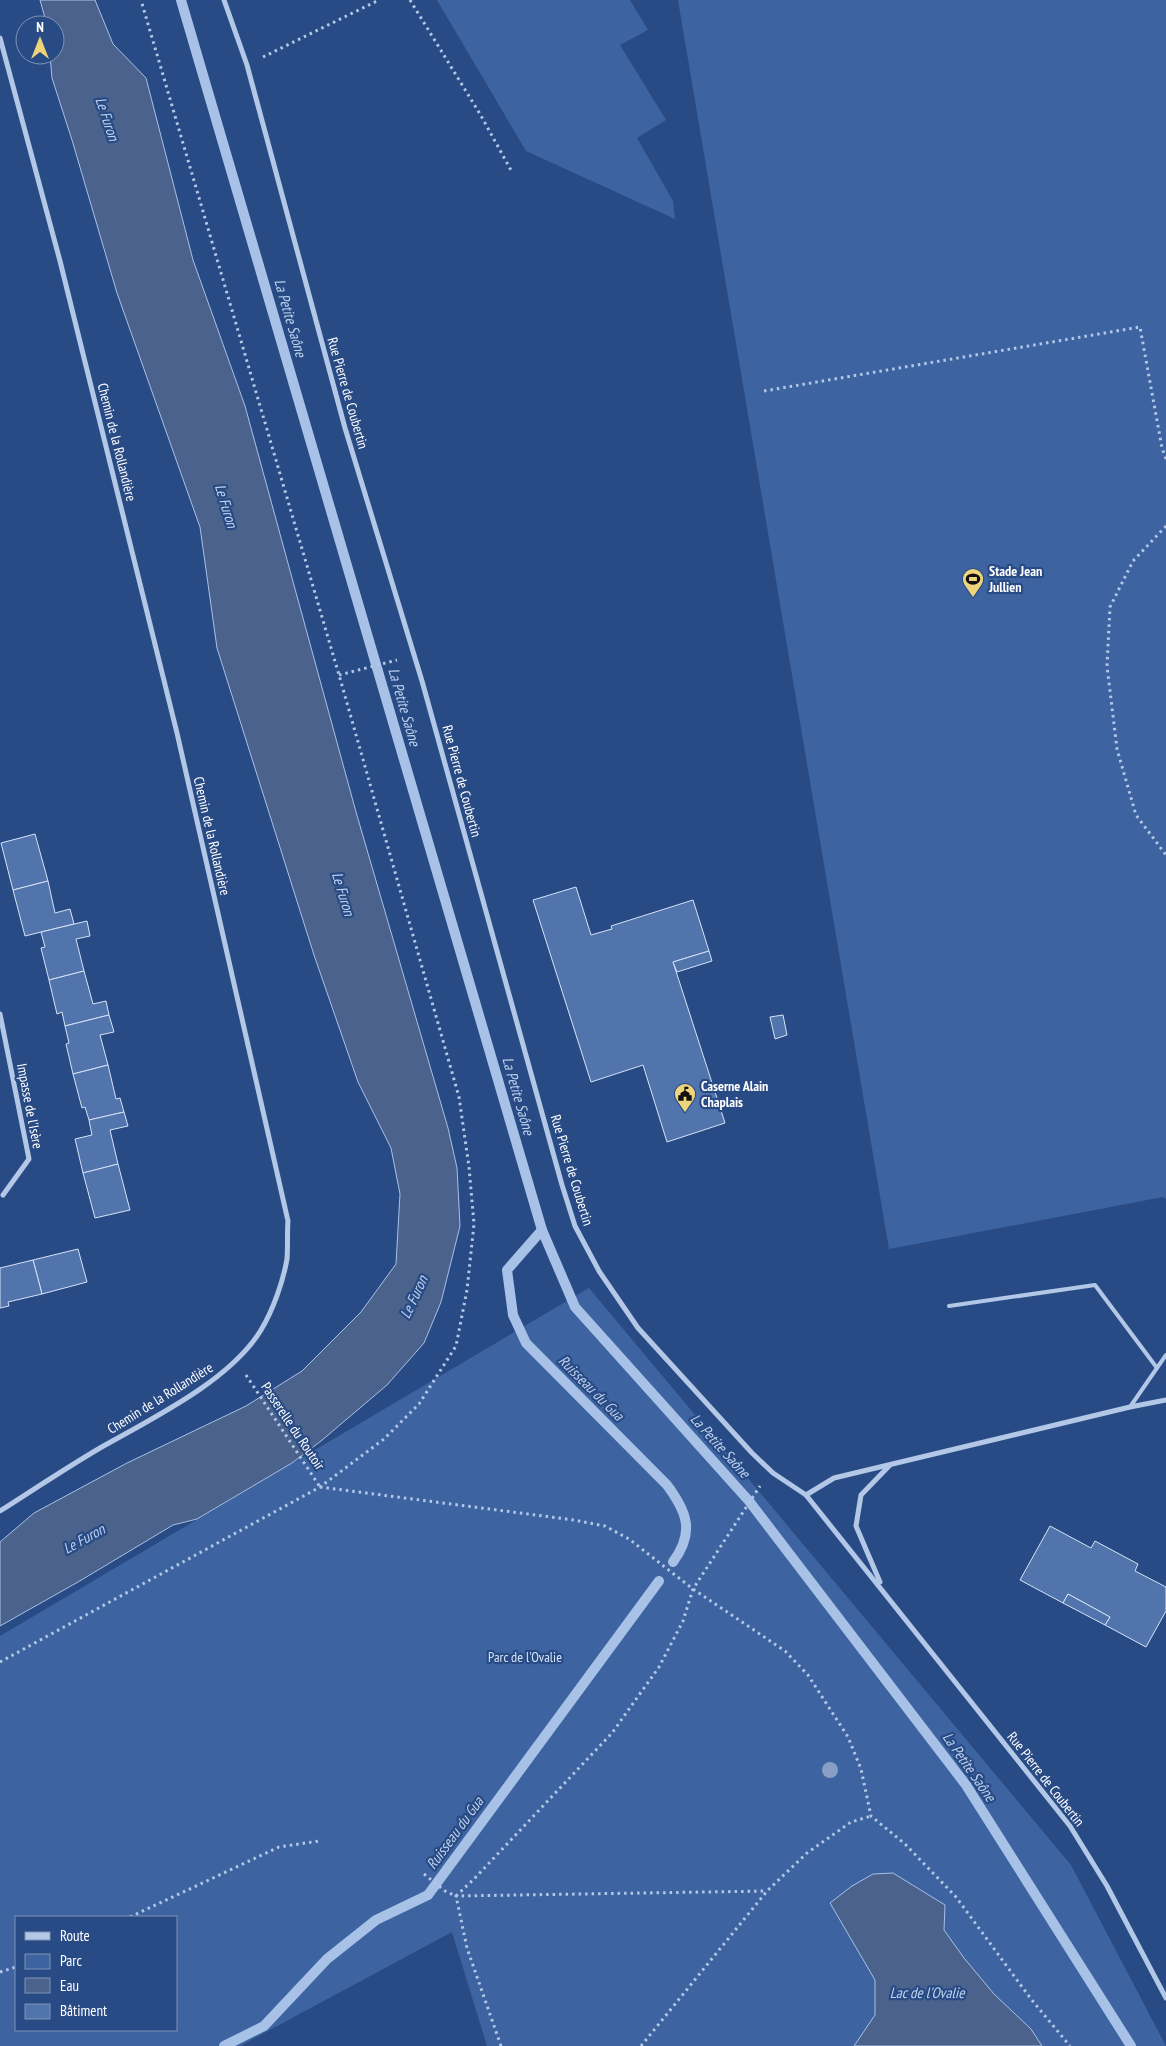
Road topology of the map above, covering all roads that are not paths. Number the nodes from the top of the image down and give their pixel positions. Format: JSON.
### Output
{"nodes":[{"id":1,"x":224,"y":0,"type":"edge"},
{"id":2,"x":0,"y":38,"type":"edge"},
{"id":3,"x":0,"y":1014,"type":"edge"},
{"id":4,"x":3,"y":1195,"type":"dead end"},
{"id":5,"x":950,"y":1306,"type":"dead end"},
{"id":6,"x":1166,"y":1355,"type":"edge"},
{"id":7,"x":1157,"y":1368,"type":"junction"},
{"id":8,"x":1166,"y":1400,"type":"edge"},
{"id":9,"x":1130,"y":1407,"type":"junction"},
{"id":10,"x":890,"y":1465,"type":"junction"},
{"id":11,"x":806,"y":1495,"type":"junction"},
{"id":12,"x":0,"y":1511,"type":"edge"},
{"id":13,"x":883,"y":1590,"type":"junction"},
{"id":14,"x":1166,"y":1998,"type":"edge"}],
"edges":[{"from":1,"to":11,"type":"street","name":"Rue Pierre de Coubertin"},
{"from":2,"to":12,"type":"street","name":"Chemin de la Rollandière"},
{"from":3,"to":4,"type":"street","name":"Impasse de l'Isère"},
{"from":5,"to":7,"type":"lane"},
{"from":6,"to":7,"type":"lane"},
{"from":7,"to":9,"type":"lane"},
{"from":8,"to":9,"type":"street"},
{"from":9,"to":10,"type":"street"},
{"from":10,"to":11,"type":"street"},
{"from":10,"to":13,"type":"street","name":"Rue Pierre de Coubertin"},
{"from":11,"to":13,"type":"street","name":"Rue Pierre de Coubertin"},
{"from":13,"to":14,"type":"street","name":"Rue Pierre de Coubertin"}]}
